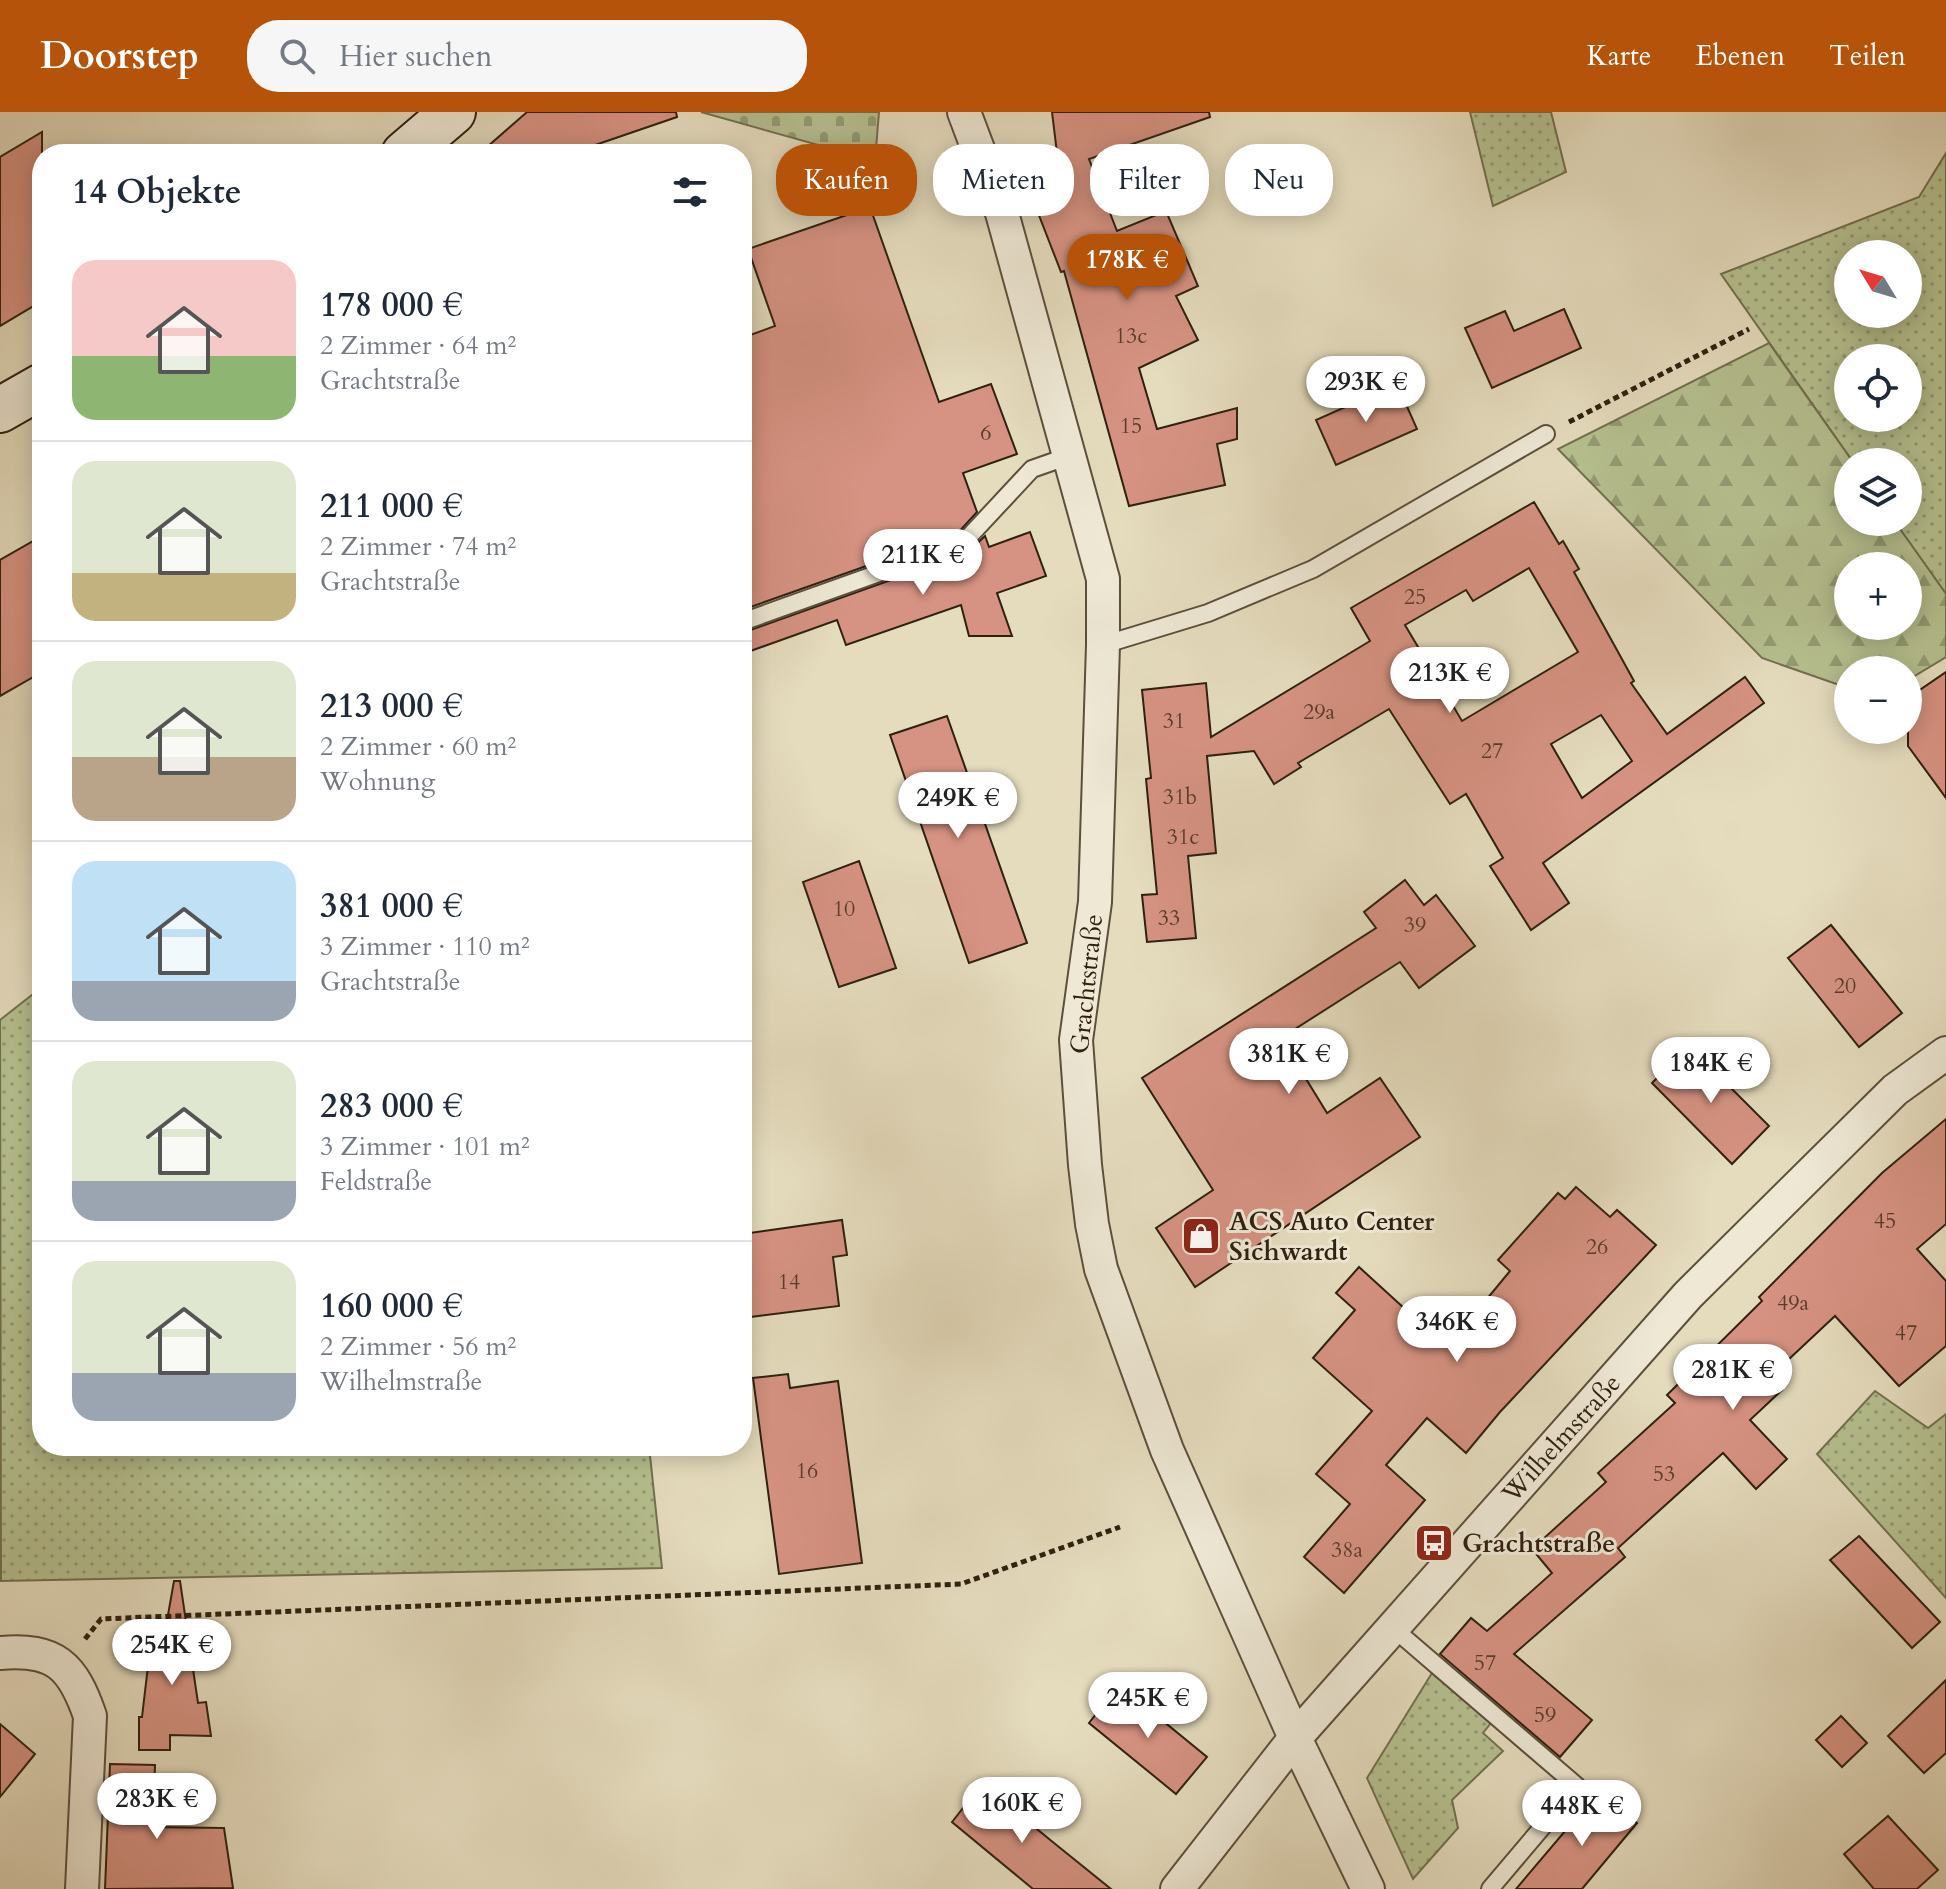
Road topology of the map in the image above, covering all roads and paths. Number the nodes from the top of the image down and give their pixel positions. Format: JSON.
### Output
{"nodes":[{"id":1,"x":453,"y":112,"type":"edge"},
{"id":2,"x":964,"y":112,"type":"edge"},
{"id":3,"x":416,"y":144,"type":"edge"},
{"id":4,"x":1749,"y":329,"type":"dead end"},
{"id":5,"x":32,"y":392,"type":"edge"},
{"id":6,"x":0,"y":410,"type":"edge"},
{"id":7,"x":1546,"y":434,"type":"joint"},
{"id":8,"x":1069,"y":456,"type":"junction"},
{"id":9,"x":752,"y":618,"type":"edge"},
{"id":10,"x":1103,"y":645,"type":"junction"},
{"id":11,"x":1946,"y":1053,"type":"edge"},
{"id":12,"x":1120,"y":1527,"type":"dead end"},
{"id":13,"x":1393,"y":1628,"type":"junction"},
{"id":14,"x":0,"y":1653,"type":"edge"},
{"id":15,"x":65,"y":1665,"type":"junction"},
{"id":16,"x":1295,"y":1738,"type":"junction"},
{"id":17,"x":82,"y":1889,"type":"edge"},
{"id":18,"x":1177,"y":1889,"type":"edge"},
{"id":19,"x":1368,"y":1889,"type":"edge"},
{"id":20,"x":1490,"y":1889,"type":"edge"}],
"edges":[{"from":1,"to":3,"type":"main road"},
{"from":2,"to":8,"type":"street","name":"Grachtstraße"},
{"from":4,"to":7,"type":"path"},
{"from":5,"to":6,"type":"main road"},
{"from":7,"to":10,"type":"lane"},
{"from":8,"to":9,"type":"lane"},
{"from":8,"to":10,"type":"street","name":"Grachtstraße"},
{"from":10,"to":16,"type":"street","name":"Grachtstraße"},
{"from":11,"to":13,"type":"street","name":"Wilhelmstraße"},
{"from":12,"to":15,"type":"path"},
{"from":13,"to":16,"type":"street","name":"Wilhelmstraße"},
{"from":13,"to":20,"type":"lane"},
{"from":14,"to":15,"type":"street"},
{"from":15,"to":17,"type":"street"},
{"from":16,"to":18,"type":"street","name":"Wilhelmstraße"},
{"from":16,"to":19,"type":"street","name":"Grachtstraße"}]}
